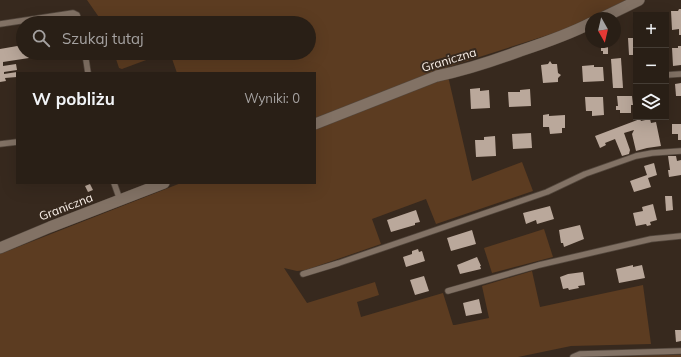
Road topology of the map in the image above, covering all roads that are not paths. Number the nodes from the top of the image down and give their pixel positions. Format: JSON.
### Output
{"nodes":[{"id":1,"x":639,"y":0,"type":"edge"},
{"id":2,"x":614,"y":12,"type":"edge"},
{"id":3,"x":53,"y":16,"type":"edge"},
{"id":4,"x":77,"y":16,"type":"edge"},
{"id":5,"x":16,"y":22,"type":"edge"},
{"id":6,"x":0,"y":24,"type":"edge"},
{"id":7,"x":585,"y":27,"type":"edge"},
{"id":8,"x":86,"y":60,"type":"edge"},
{"id":9,"x":88,"y":72,"type":"edge"},
{"id":10,"x":681,"y":74,"type":"edge"},
{"id":11,"x":669,"y":75,"type":"edge"},
{"id":12,"x":316,"y":124,"type":"edge"},
{"id":13,"x":16,"y":142,"type":"edge"},
{"id":14,"x":0,"y":144,"type":"edge"},
{"id":15,"x":681,"y":151,"type":"edge"},
{"id":16,"x":114,"y":184,"type":"edge"},
{"id":17,"x":161,"y":184,"type":"edge"},
{"id":18,"x":120,"y":200,"type":"junction"},
{"id":19,"x":681,"y":236,"type":"edge"},
{"id":20,"x":0,"y":248,"type":"edge"},
{"id":21,"x":303,"y":274,"type":"dead end"},
{"id":22,"x":448,"y":291,"type":"dead end"},
{"id":23,"x":681,"y":351,"type":"edge"},
{"id":24,"x":573,"y":357,"type":"edge"}],
"edges":[{"from":1,"to":2,"type":"street"},
{"from":3,"to":4,"type":"lane"},
{"from":5,"to":6,"type":"lane"},
{"from":7,"to":12,"type":"street","name":"Graniczna"},
{"from":8,"to":9,"type":"lane"},
{"from":10,"to":11,"type":"lane"},
{"from":13,"to":14,"type":"lane"},
{"from":15,"to":21,"type":"lane"},
{"from":16,"to":18,"type":"lane"},
{"from":17,"to":18,"type":"street","name":"Graniczna"},
{"from":18,"to":20,"type":"street","name":"Graniczna"},
{"from":19,"to":22,"type":"lane"},
{"from":23,"to":24,"type":"lane"}]}
